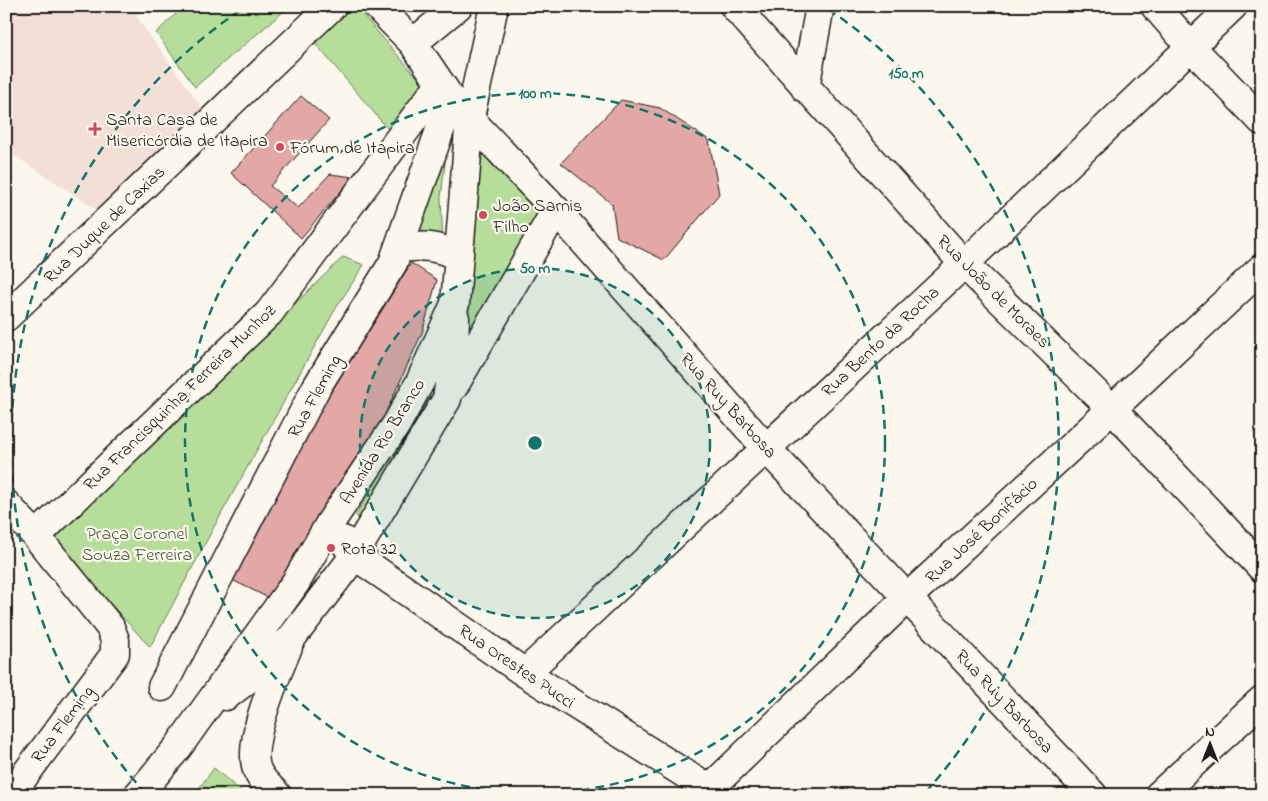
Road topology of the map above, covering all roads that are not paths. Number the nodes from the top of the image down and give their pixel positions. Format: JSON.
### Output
{"nodes":[{"id":1,"x":332,"y":6,"type":"edge"},
{"id":2,"x":377,"y":6,"type":"edge"},
{"id":3,"x":458,"y":6,"type":"edge"},
{"id":4,"x":494,"y":6,"type":"edge"},
{"id":5,"x":734,"y":6,"type":"edge"},
{"id":6,"x":820,"y":6,"type":"edge"},
{"id":7,"x":1155,"y":6,"type":"edge"},
{"id":8,"x":1233,"y":6,"type":"edge"},
{"id":9,"x":413,"y":43,"type":"junction"},
{"id":10,"x":1190,"y":46,"type":"junction"},
{"id":11,"x":805,"y":88,"type":"junction"},
{"id":12,"x":454,"y":100,"type":"junction"},
{"id":13,"x":1262,"y":121,"type":"edge"},
{"id":14,"x":556,"y":210,"type":"junction"},
{"id":15,"x":398,"y":248,"type":"junction"},
{"id":16,"x":459,"y":256,"type":"junction"},
{"id":17,"x":964,"y":264,"type":"junction"},
{"id":18,"x":1262,"y":268,"type":"edge"},
{"id":19,"x":455,"y":304,"type":"junction"},
{"id":20,"x":6,"y":317,"type":"edge"},
{"id":21,"x":447,"y":398,"type":"junction"},
{"id":22,"x":1112,"y":409,"type":"junction"},
{"id":23,"x":766,"y":448,"type":"junction"},
{"id":24,"x":6,"y":504,"type":"edge"},
{"id":25,"x":330,"y":523,"type":"junction"},
{"id":26,"x":36,"y":536,"type":"junction"},
{"id":27,"x":354,"y":555,"type":"junction"},
{"id":28,"x":1262,"y":568,"type":"edge"},
{"id":29,"x":908,"y":597,"type":"junction"},
{"id":30,"x":290,"y":640,"type":"junction"},
{"id":31,"x":525,"y":673,"type":"junction"},
{"id":32,"x":162,"y":687,"type":"dead end"},
{"id":33,"x":1262,"y":700,"type":"edge"},
{"id":34,"x":200,"y":717,"type":"junction"},
{"id":35,"x":709,"y":793,"type":"edge"},
{"id":36,"x":10,"y":795,"type":"edge"},
{"id":37,"x":138,"y":795,"type":"edge"},
{"id":38,"x":277,"y":795,"type":"edge"},
{"id":39,"x":1093,"y":795,"type":"edge"},
{"id":40,"x":1159,"y":795,"type":"edge"}],
"edges":[{"from":1,"to":20,"type":"street","name":"Rua Duque de Caxias"},
{"from":2,"to":9,"type":"street","name":"Rua Ruy Barbosa"},
{"from":3,"to":9,"type":"street"},
{"from":4,"to":12,"type":"street","name":"Avenida Rio Branco"},
{"from":5,"to":11,"type":"street","name":"Rua João de Moraes"},
{"from":6,"to":11,"type":"street"},
{"from":7,"to":10,"type":"street"},
{"from":8,"to":10,"type":"street","name":"Rua Bento da Rocha"},
{"from":9,"to":12,"type":"street","name":"Rua Ruy Barbosa"},
{"from":10,"to":13,"type":"street"},
{"from":10,"to":17,"type":"street","name":"Rua Bento da Rocha"},
{"from":11,"to":17,"type":"street","name":"Rua João de Moraes"},
{"from":12,"to":14,"type":"street","name":"Rua Ruy Barbosa"},
{"from":12,"to":15,"type":"street","name":"Rua Fleming"},
{"from":12,"to":16,"type":"street","name":"Avenida Rio Branco"},
{"from":12,"to":26,"type":"street","name":"Rua Francisquinha Ferreira Munhoz"},
{"from":14,"to":21,"type":"street"},
{"from":14,"to":23,"type":"street","name":"Rua Ruy Barbosa"},
{"from":15,"to":16,"type":"street"},
{"from":15,"to":32,"type":"street","name":"Rua Fleming"},
{"from":16,"to":19,"type":"street","name":"Avenida Rio Branco"},
{"from":17,"to":22,"type":"street","name":"Rua João de Moraes"},
{"from":17,"to":23,"type":"street","name":"Rua Bento da Rocha"},
{"from":18,"to":22,"type":"street","name":"Rua José Bonifácio"},
{"from":19,"to":21,"type":"street"},
{"from":19,"to":25,"type":"street","name":"Avenida Rio Branco"},
{"from":21,"to":27,"type":"street"},
{"from":22,"to":28,"type":"street","name":"Rua João de Moraes"},
{"from":22,"to":29,"type":"street","name":"Rua José Bonifácio"},
{"from":23,"to":29,"type":"street","name":"Rua Ruy Barbosa"},
{"from":23,"to":31,"type":"street","name":"Rua Bento da Rocha"},
{"from":24,"to":26,"type":"street"},
{"from":25,"to":27,"type":"street","name":"Rua Orestes Pucci"},
{"from":25,"to":34,"type":"street","name":"Avenida Rio Branco"},
{"from":26,"to":36,"type":"street","name":"Rua Fleming"},
{"from":27,"to":30,"type":"street"},
{"from":27,"to":31,"type":"street","name":"Rua Orestes Pucci"},
{"from":29,"to":35,"type":"street","name":"Rua José Bonifácio"},
{"from":29,"to":39,"type":"street","name":"Rua Ruy Barbosa"},
{"from":30,"to":34,"type":"street"},
{"from":30,"to":38,"type":"street"},
{"from":31,"to":35,"type":"street","name":"Rua Orestes Pucci"},
{"from":33,"to":40,"type":"street"},
{"from":34,"to":37,"type":"street","name":"Avenida Rio Branco"}]}
